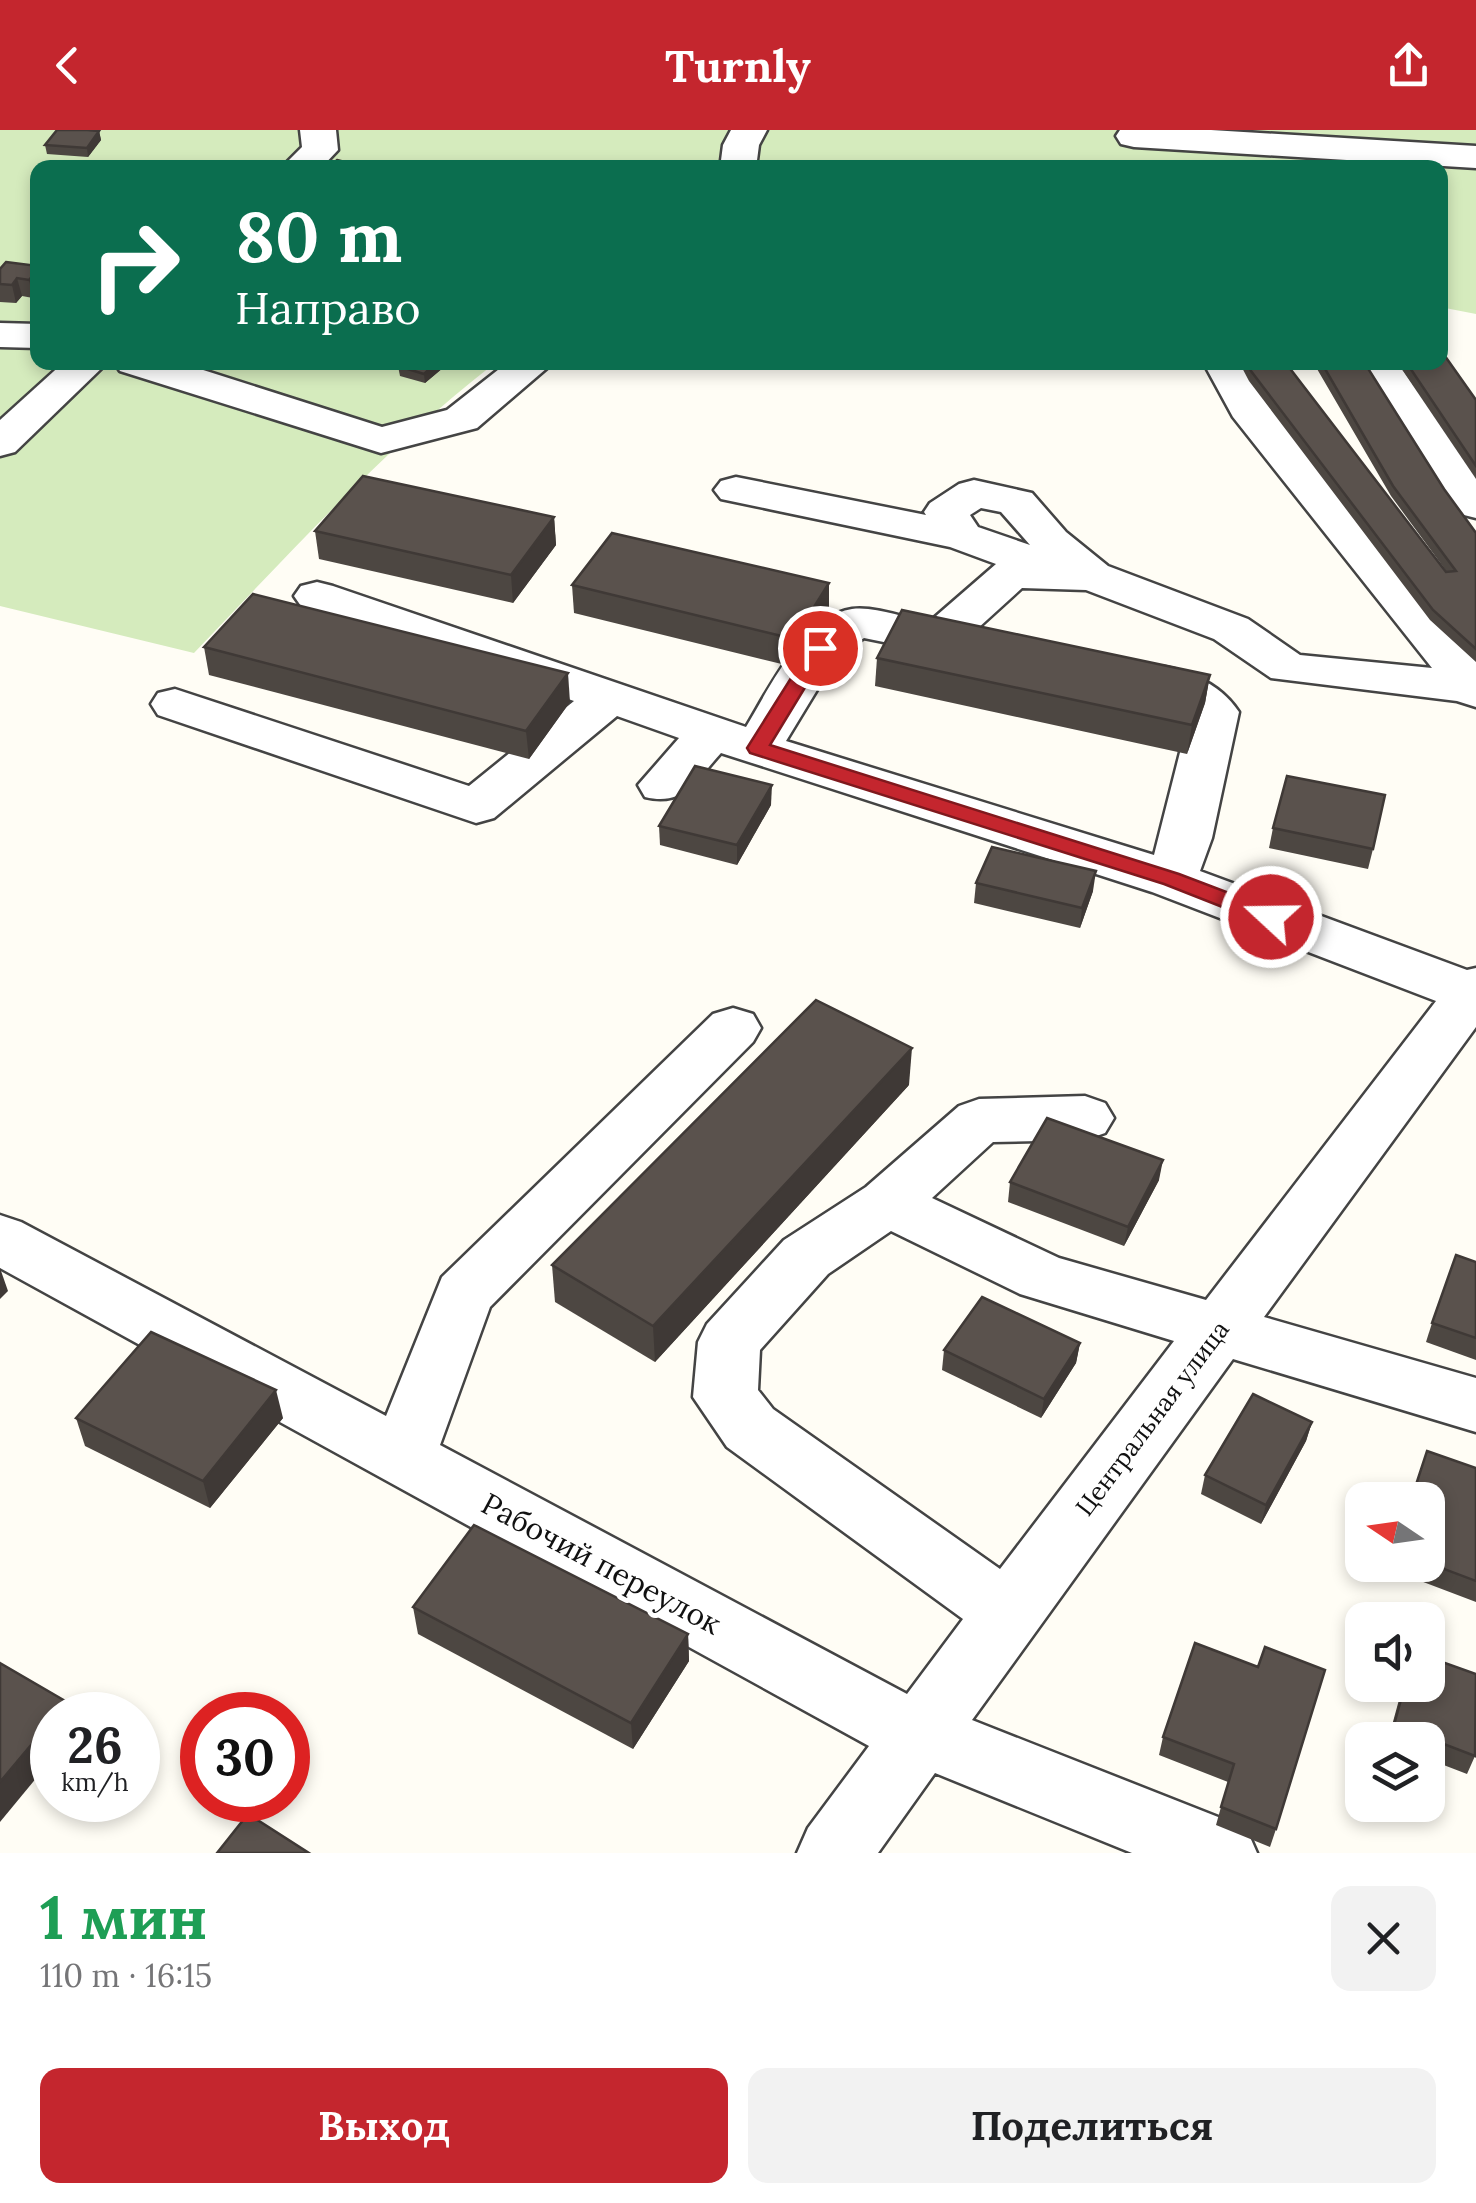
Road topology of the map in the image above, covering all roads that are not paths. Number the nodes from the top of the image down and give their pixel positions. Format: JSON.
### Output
{"nodes":[{"id":1,"x":318,"y":130,"type":"edge"},
{"id":2,"x":749,"y":130,"type":"edge"},
{"id":3,"x":1134,"y":144,"type":"edge"},
{"id":4,"x":1476,"y":157,"type":"edge"},
{"id":5,"x":308,"y":160,"type":"edge"},
{"id":6,"x":739,"y":160,"type":"edge"},
{"id":7,"x":0,"y":335,"type":"edge"},
{"id":8,"x":30,"y":336,"type":"edge"},
{"id":9,"x":79,"y":370,"type":"edge"},
{"id":10,"x":159,"y":370,"type":"edge"},
{"id":11,"x":524,"y":370,"type":"edge"},
{"id":12,"x":1227,"y":370,"type":"edge"},
{"id":13,"x":1382,"y":370,"type":"edge"},
{"id":14,"x":0,"y":443,"type":"edge"},
{"id":15,"x":736,"y":490,"type":"dead end"},
{"id":16,"x":1476,"y":506,"type":"edge"},
{"id":17,"x":1092,"y":576,"type":"junction"},
{"id":18,"x":317,"y":596,"type":"dead end"},
{"id":19,"x":938,"y":639,"type":"junction"},
{"id":20,"x":995,"y":650,"type":"edge"},
{"id":21,"x":1288,"y":668,"type":"junction"},
{"id":22,"x":1090,"y":670,"type":"edge"},
{"id":23,"x":1473,"y":689,"type":"edge"},
{"id":24,"x":1202,"y":696,"type":"junction"},
{"id":25,"x":610,"y":697,"type":"junction"},
{"id":26,"x":175,"y":704,"type":"dead end"},
{"id":27,"x":735,"y":740,"type":"junction"},
{"id":28,"x":663,"y":786,"type":"dead end"},
{"id":29,"x":1171,"y":879,"type":"junction"},
{"id":30,"x":1474,"y":992,"type":"edge"},
{"id":31,"x":733,"y":1028,"type":"dead end"},
{"id":32,"x":1085,"y":1118,"type":"dead end"},
{"id":33,"x":887,"y":1203,"type":"junction"},
{"id":34,"x":0,"y":1238,"type":"edge"},
{"id":35,"x":1220,"y":1328,"type":"junction"},
{"id":36,"x":1476,"y":1405,"type":"edge"},
{"id":37,"x":403,"y":1457,"type":"junction"},
{"id":38,"x":1008,"y":1613,"type":"junction"},
{"id":39,"x":921,"y":1733,"type":"junction"},
{"id":40,"x":834,"y":1853,"type":"edge"},
{"id":41,"x":1220,"y":1853,"type":"edge"}],
"edges":[{"from":1,"to":5,"type":"street"},
{"from":2,"to":6,"type":"street"},
{"from":3,"to":4,"type":"street"},
{"from":7,"to":8,"type":"street"},
{"from":9,"to":14,"type":"street"},
{"from":10,"to":11,"type":"street"},
{"from":12,"to":23,"type":"street"},
{"from":13,"to":16,"type":"street"},
{"from":15,"to":17,"type":"street"},
{"from":17,"to":19,"type":"street"},
{"from":17,"to":21,"type":"street"},
{"from":18,"to":25,"type":"street"},
{"from":19,"to":20,"type":"street"},
{"from":19,"to":27,"type":"street"},
{"from":21,"to":23,"type":"street"},
{"from":21,"to":24,"type":"street"},
{"from":22,"to":24,"type":"street"},
{"from":24,"to":29,"type":"street"},
{"from":25,"to":26,"type":"street"},
{"from":25,"to":27,"type":"street"},
{"from":27,"to":28,"type":"street"},
{"from":27,"to":29,"type":"street"},
{"from":29,"to":30,"type":"street"},
{"from":30,"to":35,"type":"street","name":"Центральная улица"},
{"from":31,"to":37,"type":"street"},
{"from":32,"to":33,"type":"street"},
{"from":33,"to":35,"type":"street"},
{"from":33,"to":38,"type":"street"},
{"from":34,"to":37,"type":"street","name":"Рабочий переулок"},
{"from":35,"to":36,"type":"street"},
{"from":35,"to":38,"type":"street","name":"Центральная улица"},
{"from":37,"to":39,"type":"street","name":"Рабочий переулок"},
{"from":38,"to":39,"type":"street","name":"Центральная улица"},
{"from":39,"to":40,"type":"street","name":"Центральная улица"},
{"from":39,"to":41,"type":"street","name":"Рабочий переулок"}]}
